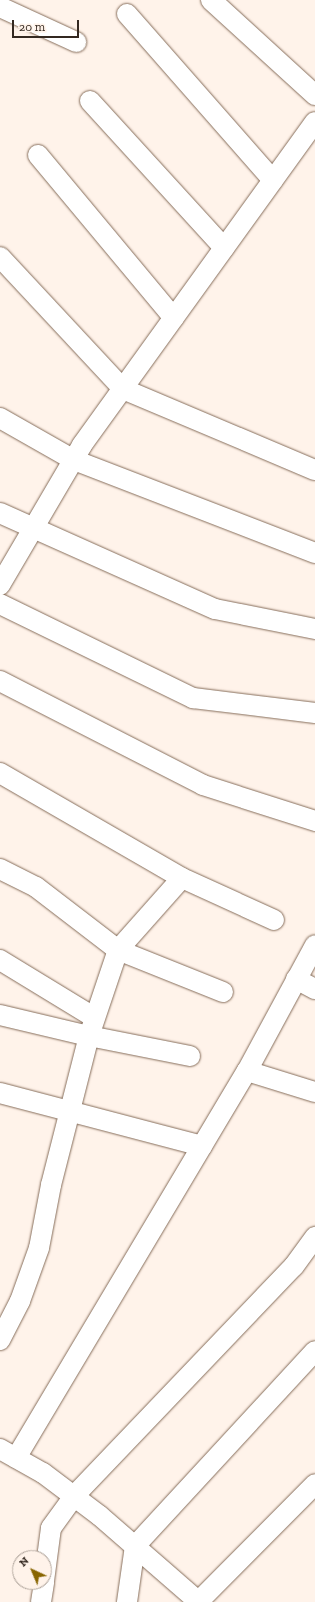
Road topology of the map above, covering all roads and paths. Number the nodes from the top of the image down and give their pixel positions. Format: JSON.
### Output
{"nodes":[{"id":1,"x":212,"y":0,"type":"edge"},
{"id":2,"x":0,"y":6,"type":"edge"},
{"id":3,"x":127,"y":14,"type":"dead end"},
{"id":4,"x":76,"y":42,"type":"dead end"},
{"id":5,"x":315,"y":95,"type":"edge"},
{"id":6,"x":90,"y":101,"type":"dead end"},
{"id":7,"x":315,"y":122,"type":"edge"},
{"id":8,"x":38,"y":155,"type":"dead end"},
{"id":9,"x":273,"y":180,"type":"junction"},
{"id":10,"x":224,"y":248,"type":"junction"},
{"id":11,"x":0,"y":257,"type":"edge"},
{"id":12,"x":174,"y":318,"type":"junction"},
{"id":13,"x":123,"y":389,"type":"junction"},
{"id":14,"x":0,"y":418,"type":"edge"},
{"id":15,"x":74,"y":460,"type":"junction"},
{"id":16,"x":315,"y":470,"type":"edge"},
{"id":17,"x":0,"y":513,"type":"edge"},
{"id":18,"x":35,"y":526,"type":"junction"},
{"id":19,"x":315,"y":553,"type":"edge"},
{"id":20,"x":0,"y":585,"type":"edge"},
{"id":21,"x":0,"y":604,"type":"edge"},
{"id":22,"x":315,"y":630,"type":"edge"},
{"id":23,"x":0,"y":681,"type":"edge"},
{"id":24,"x":315,"y":713,"type":"edge"},
{"id":25,"x":0,"y":773,"type":"edge"},
{"id":26,"x":315,"y":821,"type":"edge"},
{"id":27,"x":0,"y":869,"type":"edge"},
{"id":28,"x":182,"y":878,"type":"junction"},
{"id":29,"x":274,"y":920,"type":"dead end"},
{"id":30,"x":315,"y":945,"type":"edge"},
{"id":31,"x":118,"y":950,"type":"junction"},
{"id":32,"x":0,"y":960,"type":"edge"},
{"id":33,"x":296,"y":979,"type":"junction"},
{"id":34,"x":315,"y":989,"type":"edge"},
{"id":35,"x":223,"y":992,"type":"dead end"},
{"id":36,"x":0,"y":1015,"type":"edge"},
{"id":37,"x":95,"y":1018,"type":"junction"},
{"id":38,"x":89,"y":1036,"type":"junction"},
{"id":39,"x":190,"y":1056,"type":"dead end"},
{"id":40,"x":247,"y":1071,"type":"junction"},
{"id":41,"x":315,"y":1092,"type":"edge"},
{"id":42,"x":0,"y":1093,"type":"edge"},
{"id":43,"x":70,"y":1111,"type":"junction"},
{"id":44,"x":202,"y":1146,"type":"junction"},
{"id":45,"x":315,"y":1237,"type":"edge"},
{"id":46,"x":0,"y":1340,"type":"edge"},
{"id":47,"x":315,"y":1351,"type":"edge"},
{"id":48,"x":8,"y":1453,"type":"edge"},
{"id":49,"x":315,"y":1484,"type":"edge"},
{"id":50,"x":74,"y":1496,"type":"junction"},
{"id":51,"x":135,"y":1546,"type":"junction"},
{"id":52,"x":49,"y":1550,"type":"edge"},
{"id":53,"x":43,"y":1590,"type":"edge"},
{"id":54,"x":41,"y":1602,"type":"edge"},
{"id":55,"x":127,"y":1602,"type":"edge"},
{"id":56,"x":198,"y":1602,"type":"edge"}],
"edges":[{"from":1,"to":5,"type":"street"},
{"from":2,"to":4,"type":"street"},
{"from":3,"to":9,"type":"street"},
{"from":6,"to":10,"type":"street"},
{"from":7,"to":9,"type":"street"},
{"from":8,"to":12,"type":"street"},
{"from":9,"to":10,"type":"street"},
{"from":10,"to":12,"type":"street"},
{"from":11,"to":13,"type":"street"},
{"from":12,"to":13,"type":"street"},
{"from":13,"to":15,"type":"street"},
{"from":13,"to":16,"type":"street"},
{"from":14,"to":15,"type":"street"},
{"from":15,"to":18,"type":"street"},
{"from":15,"to":19,"type":"street"},
{"from":17,"to":18,"type":"street"},
{"from":18,"to":20,"type":"street"},
{"from":18,"to":22,"type":"street"},
{"from":21,"to":24,"type":"street"},
{"from":23,"to":26,"type":"street"},
{"from":25,"to":28,"type":"street"},
{"from":27,"to":31,"type":"street"},
{"from":28,"to":29,"type":"street"},
{"from":28,"to":31,"type":"street"},
{"from":30,"to":33,"type":"street"},
{"from":31,"to":35,"type":"street"},
{"from":31,"to":37,"type":"street"},
{"from":32,"to":37,"type":"street"},
{"from":33,"to":34,"type":"street"},
{"from":33,"to":40,"type":"street"},
{"from":36,"to":38,"type":"street"},
{"from":37,"to":38,"type":"street"},
{"from":38,"to":39,"type":"street"},
{"from":38,"to":43,"type":"street"},
{"from":40,"to":41,"type":"street"},
{"from":40,"to":44,"type":"street"},
{"from":42,"to":43,"type":"street"},
{"from":43,"to":44,"type":"street"},
{"from":43,"to":46,"type":"street"},
{"from":44,"to":48,"type":"street"},
{"from":45,"to":50,"type":"street"},
{"from":47,"to":51,"type":"street"},
{"from":48,"to":50,"type":"street"},
{"from":49,"to":56,"type":"street"},
{"from":50,"to":51,"type":"street"},
{"from":50,"to":52,"type":"street"},
{"from":51,"to":55,"type":"street"},
{"from":51,"to":56,"type":"street"},
{"from":53,"to":54,"type":"street"}]}
